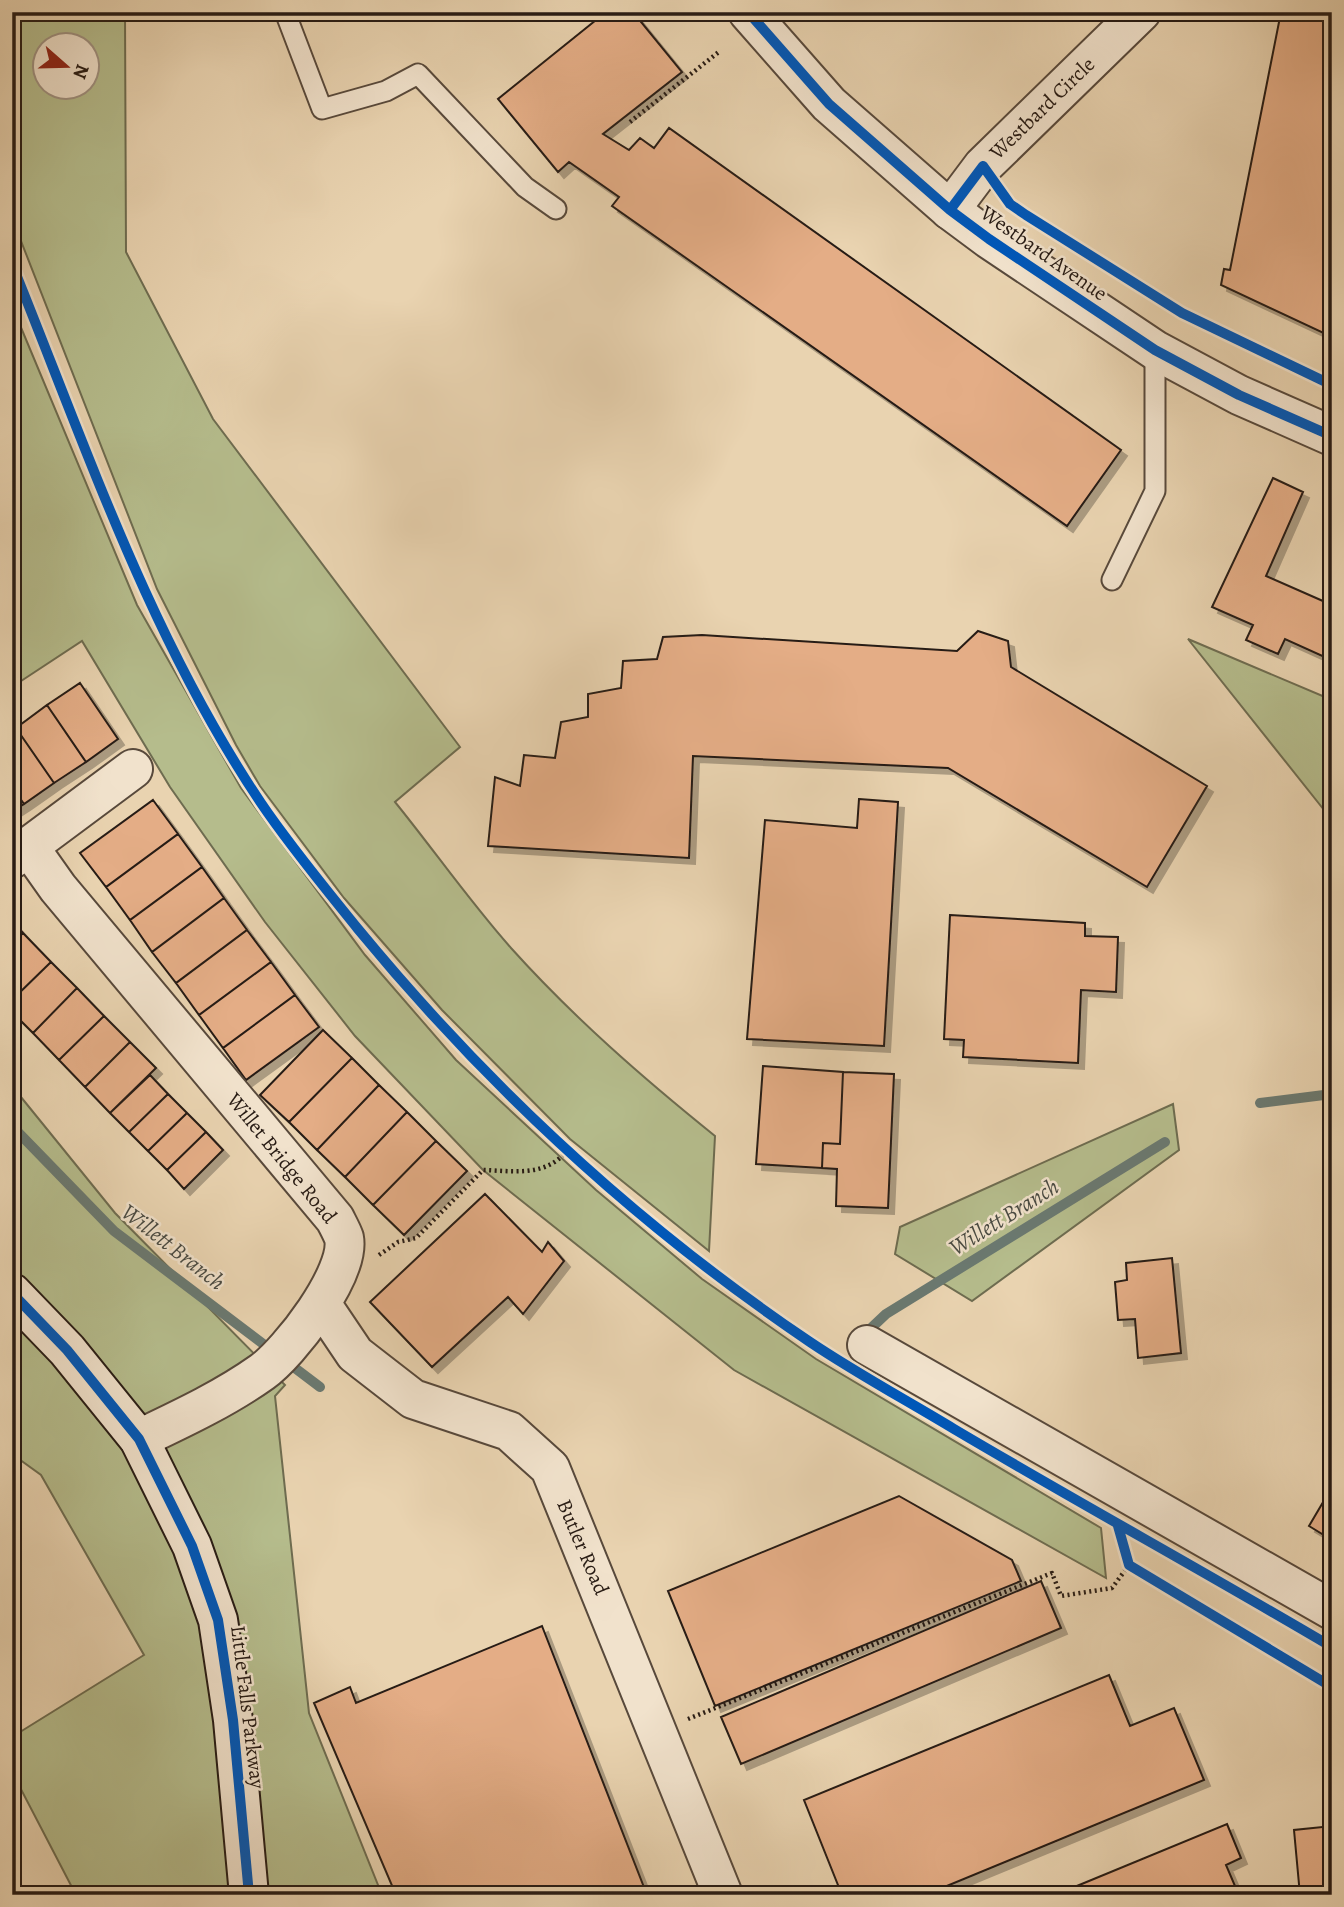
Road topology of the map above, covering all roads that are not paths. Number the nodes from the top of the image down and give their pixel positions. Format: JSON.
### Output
{"nodes":[{"id":1,"x":285,"y":12,"type":"edge"},
{"id":2,"x":748,"y":12,"type":"edge"},
{"id":3,"x":1141,"y":12,"type":"edge"},
{"id":4,"x":556,"y":209,"type":"dead end"},
{"id":5,"x":950,"y":210,"type":"junction"},
{"id":6,"x":1155,"y":350,"type":"junction"},
{"id":7,"x":1332,"y":436,"type":"edge"},
{"id":8,"x":1112,"y":580,"type":"dead end"},
{"id":9,"x":133,"y":769,"type":"dead end"},
{"id":10,"x":20,"y":853,"type":"edge"},
{"id":11,"x":12,"y":1293,"type":"edge"},
{"id":12,"x":322,"y":1305,"type":"junction"},
{"id":13,"x":867,"y":1345,"type":"dead end"},
{"id":14,"x":139,"y":1439,"type":"junction"},
{"id":15,"x":1332,"y":1610,"type":"edge"},
{"id":16,"x":249,"y":1895,"type":"edge"},
{"id":17,"x":723,"y":1895,"type":"edge"}],
"edges":[{"from":1,"to":4,"type":"lane"},
{"from":2,"to":5,"type":"street","name":"Westbard Avenue"},
{"from":3,"to":5,"type":"street","name":"Westbard Circle"},
{"from":5,"to":6,"type":"street","name":"Westbard Avenue"},
{"from":6,"to":7,"type":"street","name":"Westbard Avenue"},
{"from":6,"to":8,"type":"lane"},
{"from":9,"to":10,"type":"street"},
{"from":10,"to":12,"type":"street","name":"Willet Bridge Road"},
{"from":11,"to":14,"type":"street","name":"Little Falls Parkway"},
{"from":12,"to":14,"type":"street","name":"Willet Bridge Road"},
{"from":12,"to":17,"type":"street","name":"Butler Road"},
{"from":13,"to":15,"type":"street"},
{"from":14,"to":16,"type":"street","name":"Little Falls Parkway"}]}
